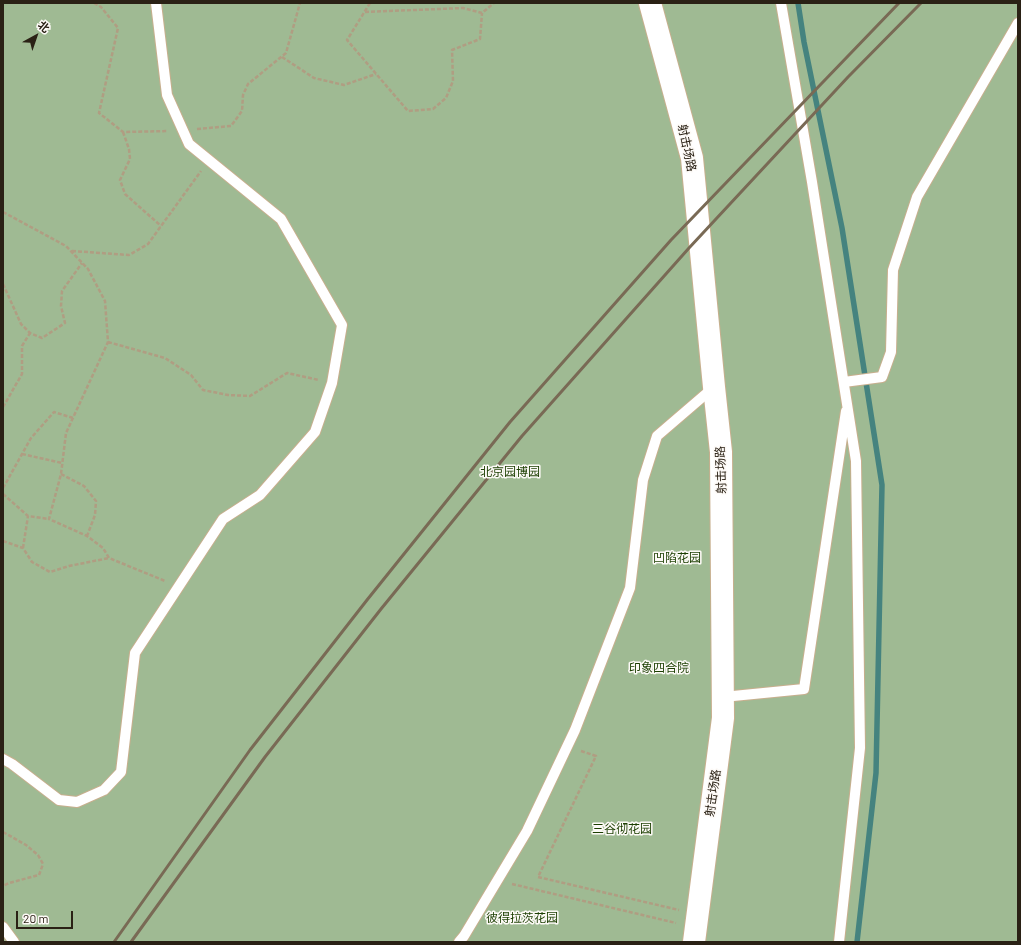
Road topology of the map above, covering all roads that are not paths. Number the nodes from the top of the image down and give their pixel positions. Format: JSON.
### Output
{"nodes":[{"id":1,"x":156,"y":3,"type":"edge"},
{"id":2,"x":650,"y":3,"type":"edge"},
{"id":3,"x":781,"y":3,"type":"edge"},
{"id":4,"x":1018,"y":23,"type":"edge"},
{"id":5,"x":844,"y":382,"type":"junction"},
{"id":6,"x":714,"y":387,"type":"junction"},
{"id":7,"x":847,"y":400,"type":"junction"},
{"id":8,"x":723,"y":697,"type":"junction"},
{"id":9,"x":3,"y":758,"type":"edge"},
{"id":10,"x":3,"y":927,"type":"edge"},
{"id":11,"x":695,"y":935,"type":"edge"},
{"id":12,"x":14,"y":942,"type":"edge"},
{"id":13,"x":459,"y":942,"type":"edge"},
{"id":14,"x":839,"y":942,"type":"edge"}],
"edges":[{"from":1,"to":9,"type":"lane"},
{"from":2,"to":6,"type":"street","name":"射击场路"},
{"from":3,"to":5,"type":"lane"},
{"from":4,"to":5,"type":"lane"},
{"from":5,"to":7,"type":"lane"},
{"from":6,"to":8,"type":"street","name":"射击场路"},
{"from":6,"to":13,"type":"lane"},
{"from":7,"to":8,"type":"lane"},
{"from":7,"to":14,"type":"lane"},
{"from":8,"to":11,"type":"street","name":"射击场路"},
{"from":10,"to":12,"type":"lane"}]}
